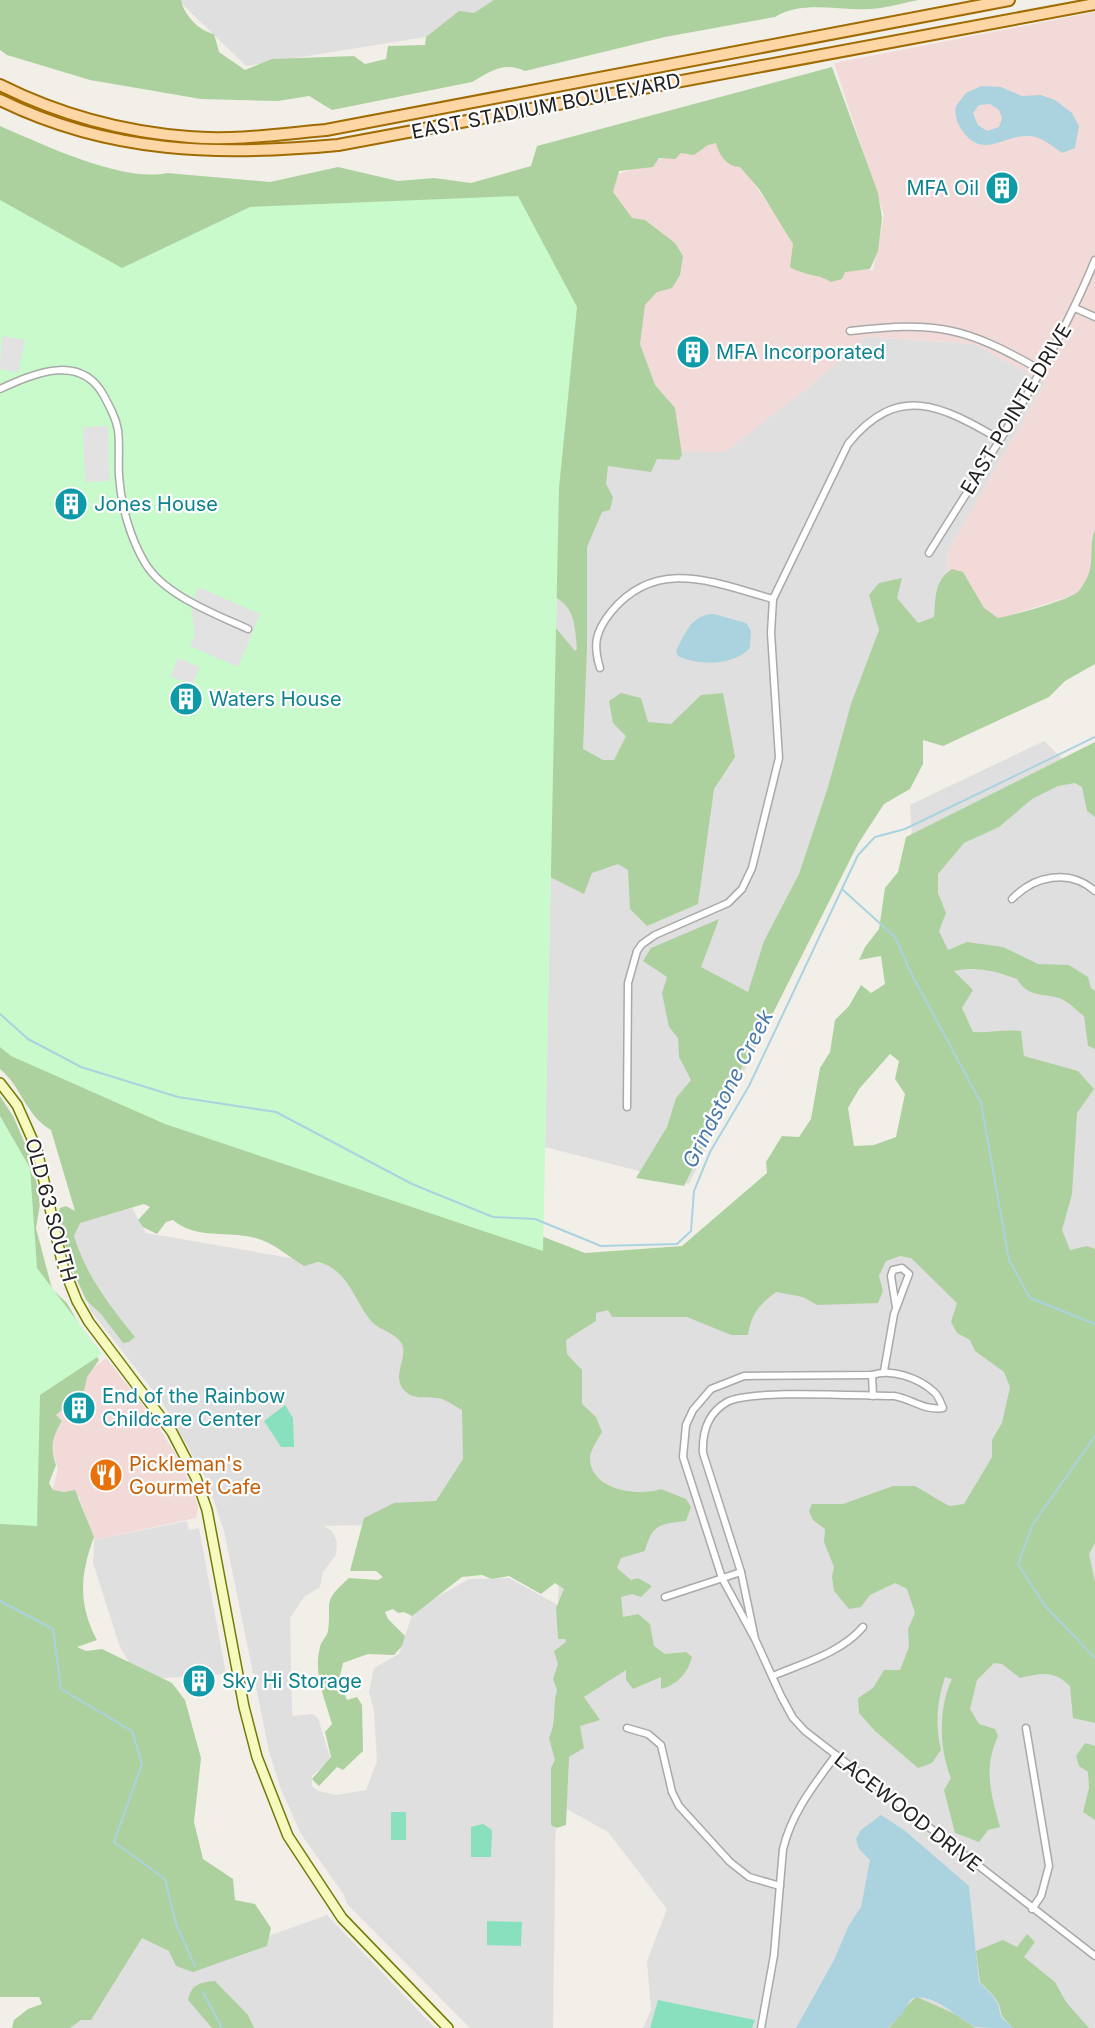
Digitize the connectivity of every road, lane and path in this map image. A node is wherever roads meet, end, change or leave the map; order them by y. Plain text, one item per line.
1 (1009, 0) edge
2 (1095, 4) edge
3 (0, 85) edge
4 (0, 100) edge
5 (1095, 260) edge
6 (1075, 308) junction
7 (1095, 316) edge
8 (850, 331) dead end
9 (1042, 371) junction
10 (0, 389) edge
11 (999, 439) junction
12 (929, 553) dead end
13 (773, 599) junction
14 (248, 629) dead end
15 (600, 668) dead end
16 (1095, 891) edge
17 (1012, 899) dead end
18 (0, 1083) edge
19 (627, 1107) dead end
20 (896, 1307) junction
21 (884, 1371) junction
22 (872, 1375) junction
23 (873, 1396) junction
24 (741, 1572) junction
25 (722, 1578) junction
26 (665, 1597) dead end
27 (862, 1627) dead end
28 (755, 1639) junction
29 (773, 1676) junction
30 (627, 1728) dead end
31 (1026, 1728) dead end
32 (836, 1755) junction
33 (780, 1886) junction
34 (1032, 1909) junction
35 (1095, 1956) edge
36 (448, 2028) edge
37 (761, 2028) edge

1 - 3 main road, EAST STADIUM BOULEVARD
2 - 4 main road, EAST STADIUM BOULEVARD
5 - 6 street, EAST POINTE DRIVE
6 - 7 street
6 - 9 street, EAST POINTE DRIVE
8 - 9 street
9 - 11 street, EAST POINTE DRIVE
10 - 14 street
11 - 12 street, EAST POINTE DRIVE
11 - 13 street
13 - 15 street
13 - 19 street
16 - 17 street
18 - 36 main road, OLD 63 SOUTH
20 - 20 street
20 - 21 street
21 - 22 street
21 - 23 street
22 - 23 street
22 - 25 street
23 - 24 street
24 - 25 street
24 - 28 street
25 - 26 street
25 - 28 street
27 - 29 street
28 - 29 street, LACEWOOD DRIVE
29 - 32 street, LACEWOOD DRIVE
30 - 33 street
31 - 34 street
32 - 33 street
32 - 34 street, LACEWOOD DRIVE
33 - 37 street
34 - 35 street, LACEWOOD DRIVE

